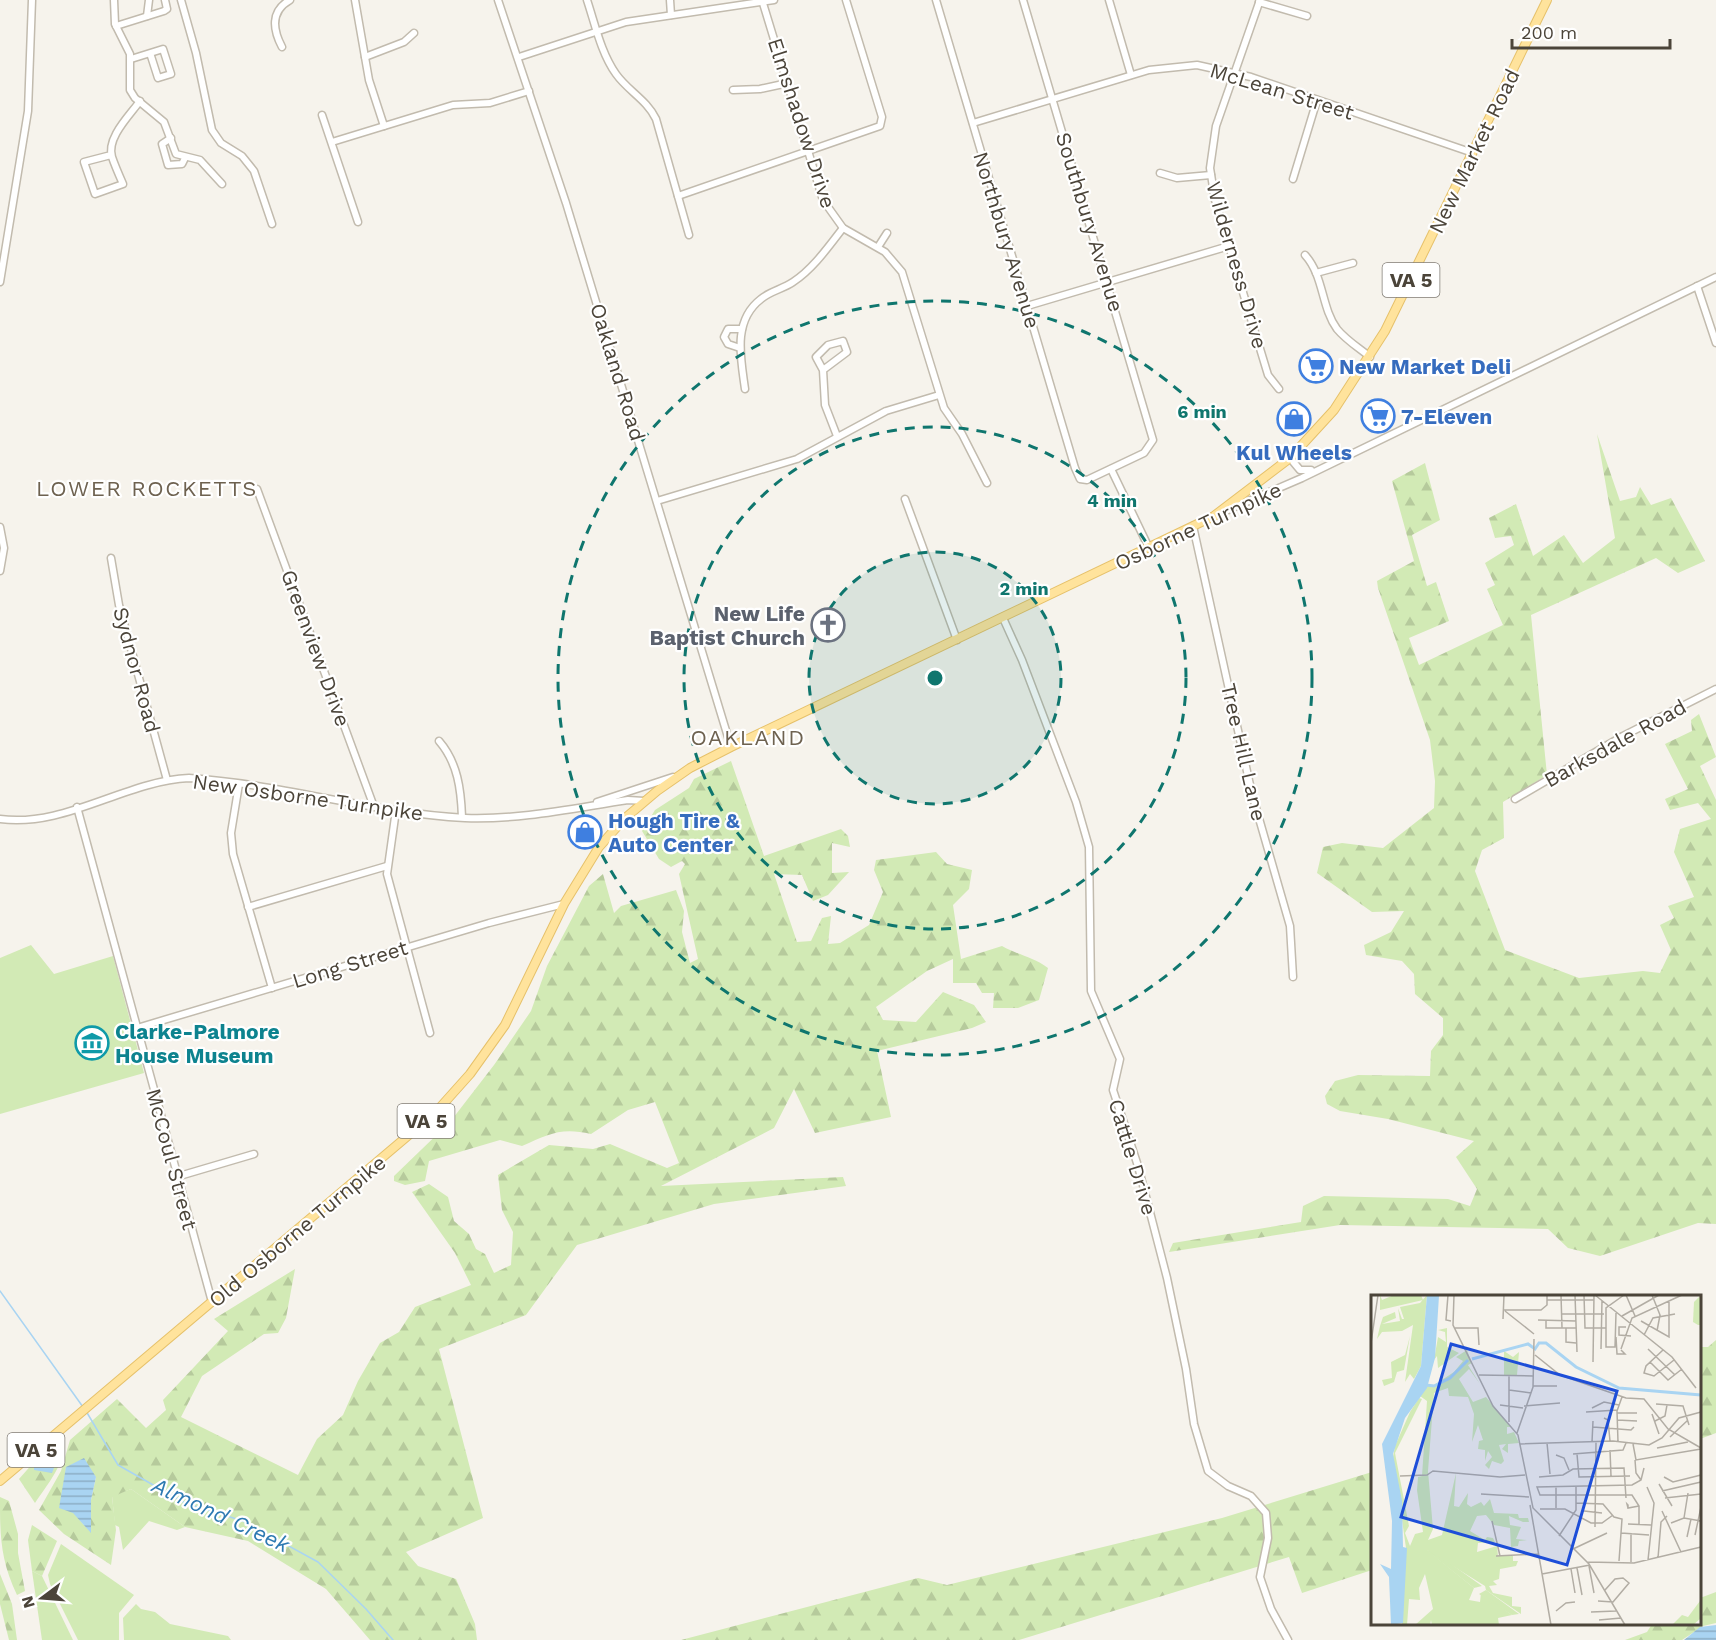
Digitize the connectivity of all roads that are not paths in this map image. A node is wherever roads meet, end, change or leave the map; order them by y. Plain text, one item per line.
1 (32, 0) edge
2 (114, 0) edge
3 (148, 0) edge
4 (165, 0) edge
5 (181, 0) edge
6 (290, 0) edge
7 (355, 0) edge
8 (498, 0) edge
9 (587, 0) edge
10 (670, 0) edge
11 (774, 0) edge
12 (846, 0) edge
13 (936, 0) edge
14 (1023, 0) edge
15 (1109, 0) edge
16 (1547, 0) edge
17 (763, 1) edge
18 (1259, 1) edge
19 (671, 15) junction
20 (147, 16) junction
21 (1307, 16) dead end
22 (116, 26) junction
23 (597, 30) junction
24 (414, 33) dead end
25 (282, 47) dead end
26 (150, 53) junction
27 (365, 57) junction
28 (519, 57) junction
29 (131, 59) junction
30 (1234, 72) junction
31 (1131, 75) junction
32 (788, 83) junction
33 (733, 90) dead end
34 (529, 91) junction
35 (1053, 99) junction
36 (1317, 100) junction
37 (140, 101) junction
38 (322, 115) dead end
39 (973, 123) junction
40 (384, 126) junction
41 (171, 138) junction
42 (332, 142) junction
43 (809, 152) junction
44 (1473, 153) junction
45 (111, 155) junction
46 (185, 158) junction
47 (1160, 173) dead end
48 (1211, 176) junction
49 (1293, 179) dead end
50 (222, 184) dead end
51 (678, 196) junction
52 (358, 222) dead end
53 (272, 224) dead end
54 (843, 228) junction
55 (887, 233) dead end
56 (689, 235) dead end
57 (1229, 246) junction
58 (878, 247) junction
59 (1305, 255) dead end
60 (1353, 262) dead end
61 (1316, 273) junction
62 (1716, 277) edge
63 (0, 282) edge
64 (1108, 282) junction
65 (1697, 286) junction
66 (1028, 306) junction
67 (742, 329) junction
68 (1716, 343) edge
69 (740, 348) junction
70 (1370, 357) junction
71 (824, 370) junction
72 (745, 389) dead end
73 (1279, 389) dead end
74 (939, 394) junction
75 (837, 436) junction
76 (1290, 458) junction
77 (1320, 467) junction
78 (1111, 470) junction
79 (987, 483) dead end
80 (1260, 483) junction
81 (257, 489) dead end
82 (1267, 494) junction
83 (905, 499) dead end
84 (657, 501) junction
85 (1214, 516) junction
86 (1193, 526) junction
87 (0, 527) edge
88 (1149, 548) junction
89 (111, 558) dead end
90 (0, 572) edge
91 (1003, 618) junction
92 (957, 640) junction
93 (1716, 689) edge
94 (439, 741) dead end
95 (731, 747) junction
96 (679, 775) junction
97 (167, 780) junction
98 (239, 784) junction
99 (1515, 799) dead end
100 (644, 801) junction
101 (615, 802) junction
102 (585, 806) junction
103 (77, 807) junction
104 (374, 807) junction
105 (396, 810) junction
106 (629, 813) junction
107 (462, 818) junction
108 (0, 819) edge
109 (387, 866) junction
110 (564, 904) junction
111 (248, 907) junction
112 (408, 947) junction
113 (1293, 977) dead end
114 (272, 987) junction
115 (137, 1028) junction
116 (429, 1033) dead end
117 (254, 1154) dead end
118 (176, 1177) junction
119 (212, 1302) junction
120 (0, 1481) edge
121 (1288, 1640) edge

1 - 63 street
2 - 22 street
3 - 20 street
4 - 20 street
5 - 53 street
6 - 25 street
7 - 27 street
8 - 28 street, Oakland Road
9 - 23 street
10 - 19 street
11 - 17 street
12 - 43 street
13 - 39 street, Northbury Avenue
14 - 35 street, Southbury Avenue
15 - 31 street
16 - 44 main road, New Market Road / VA 5
17 - 19 street
17 - 32 street, Elmshadow Drive
18 - 21 street
18 - 30 street, Wilderness Drive
19 - 23 street
20 - 22 street
22 - 29 street
23 - 28 street
23 - 51 street
24 - 27 street
26 - 26 street
26 - 29 street
27 - 40 street
28 - 34 street, Oakland Road
29 - 37 street
30 - 31 street, McLean Street
30 - 36 street, McLean Street
30 - 48 street, Wilderness Drive
31 - 35 street, McLean Street
32 - 33 street
32 - 43 street, Elmshadow Drive
34 - 40 street
34 - 84 street, Oakland Road
35 - 39 street, McLean Street
35 - 64 street, Southbury Avenue
36 - 44 street, McLean Street
36 - 49 street
37 - 41 street
37 - 45 street
38 - 42 street
39 - 66 street, Northbury Avenue
40 - 42 street
41 - 46 street
41 - 46 street
42 - 52 street
43 - 51 street
43 - 54 street, Elmshadow Drive
44 - 70 main road, New Market Road / VA 5
45 - 45 street
46 - 50 street
47 - 48 street
48 - 57 street, Wilderness Drive
51 - 56 street
54 - 58 street, Elmshadow Drive
54 - 67 street
55 - 58 street
57 - 64 street
57 - 73 street, Wilderness Drive
58 - 74 street, Elmshadow Drive
59 - 61 street
60 - 61 street
61 - 70 street
62 - 65 street, Osborne Turnpike
64 - 66 street
64 - 78 street, Southbury Avenue
65 - 68 street
65 - 77 street, Osborne Turnpike
66 - 78 street, Northbury Avenue
67 - 69 street
67 - 69 street
69 - 72 street
70 - 76 main road, New Market Road / VA 5
71 - 71 street
71 - 75 street
74 - 75 street
74 - 79 street, Elmshadow Drive
75 - 84 street
76 - 77 street
76 - 80 main road, New Market Road / VA 5
77 - 82 street, Osborne Turnpike
78 - 88 street
80 - 82 street
80 - 85 main road, New Market Road / VA 5
81 - 104 street, Greenview Drive
82 - 85 street, Osborne Turnpike
83 - 92 street
84 - 95 street, Oakland Road
85 - 86 main road, Osborne Turnpike / VA 5
86 - 88 main road, Osborne Turnpike / VA 5
86 - 113 street, Tree Hill Lane
87 - 90 street
88 - 91 main road, Osborne Turnpike / VA 5
89 - 97 street, Sydnor Road
91 - 92 main road, Osborne Turnpike / VA 5
91 - 121 street, Cattle Drive
92 - 95 main road, Osborne Turnpike / VA 5
93 - 99 street, Barksdale Road
94 - 107 street
95 - 96 main road, Osborne Turnpike / VA 5
96 - 100 main road, Old Osborne Turnpike / VA 5
96 - 102 street, New Osborne Turnpike
97 - 98 street, New Osborne Turnpike
97 - 103 street, New Osborne Turnpike
98 - 104 street, New Osborne Turnpike
98 - 111 street
100 - 101 street, New Osborne Turnpike
100 - 106 main road, Old Osborne Turnpike / VA 5
101 - 102 street, New Osborne Turnpike
101 - 106 street
102 - 107 street, New Osborne Turnpike
103 - 108 street, New Osborne Turnpike
103 - 115 street, McCoul Street
104 - 105 street, New Osborne Turnpike
105 - 107 street, New Osborne Turnpike
105 - 109 street
106 - 110 main road, Old Osborne Turnpike / VA 5
109 - 111 street
109 - 112 street
110 - 112 street, Long Street
110 - 119 main road, Old Osborne Turnpike / VA 5
111 - 114 street
112 - 114 street, Long Street
112 - 116 street
114 - 115 street, Long Street
115 - 118 street, McCoul Street
117 - 118 street
118 - 119 street, McCoul Street
119 - 120 main road, Old Osborne Turnpike / VA 5

